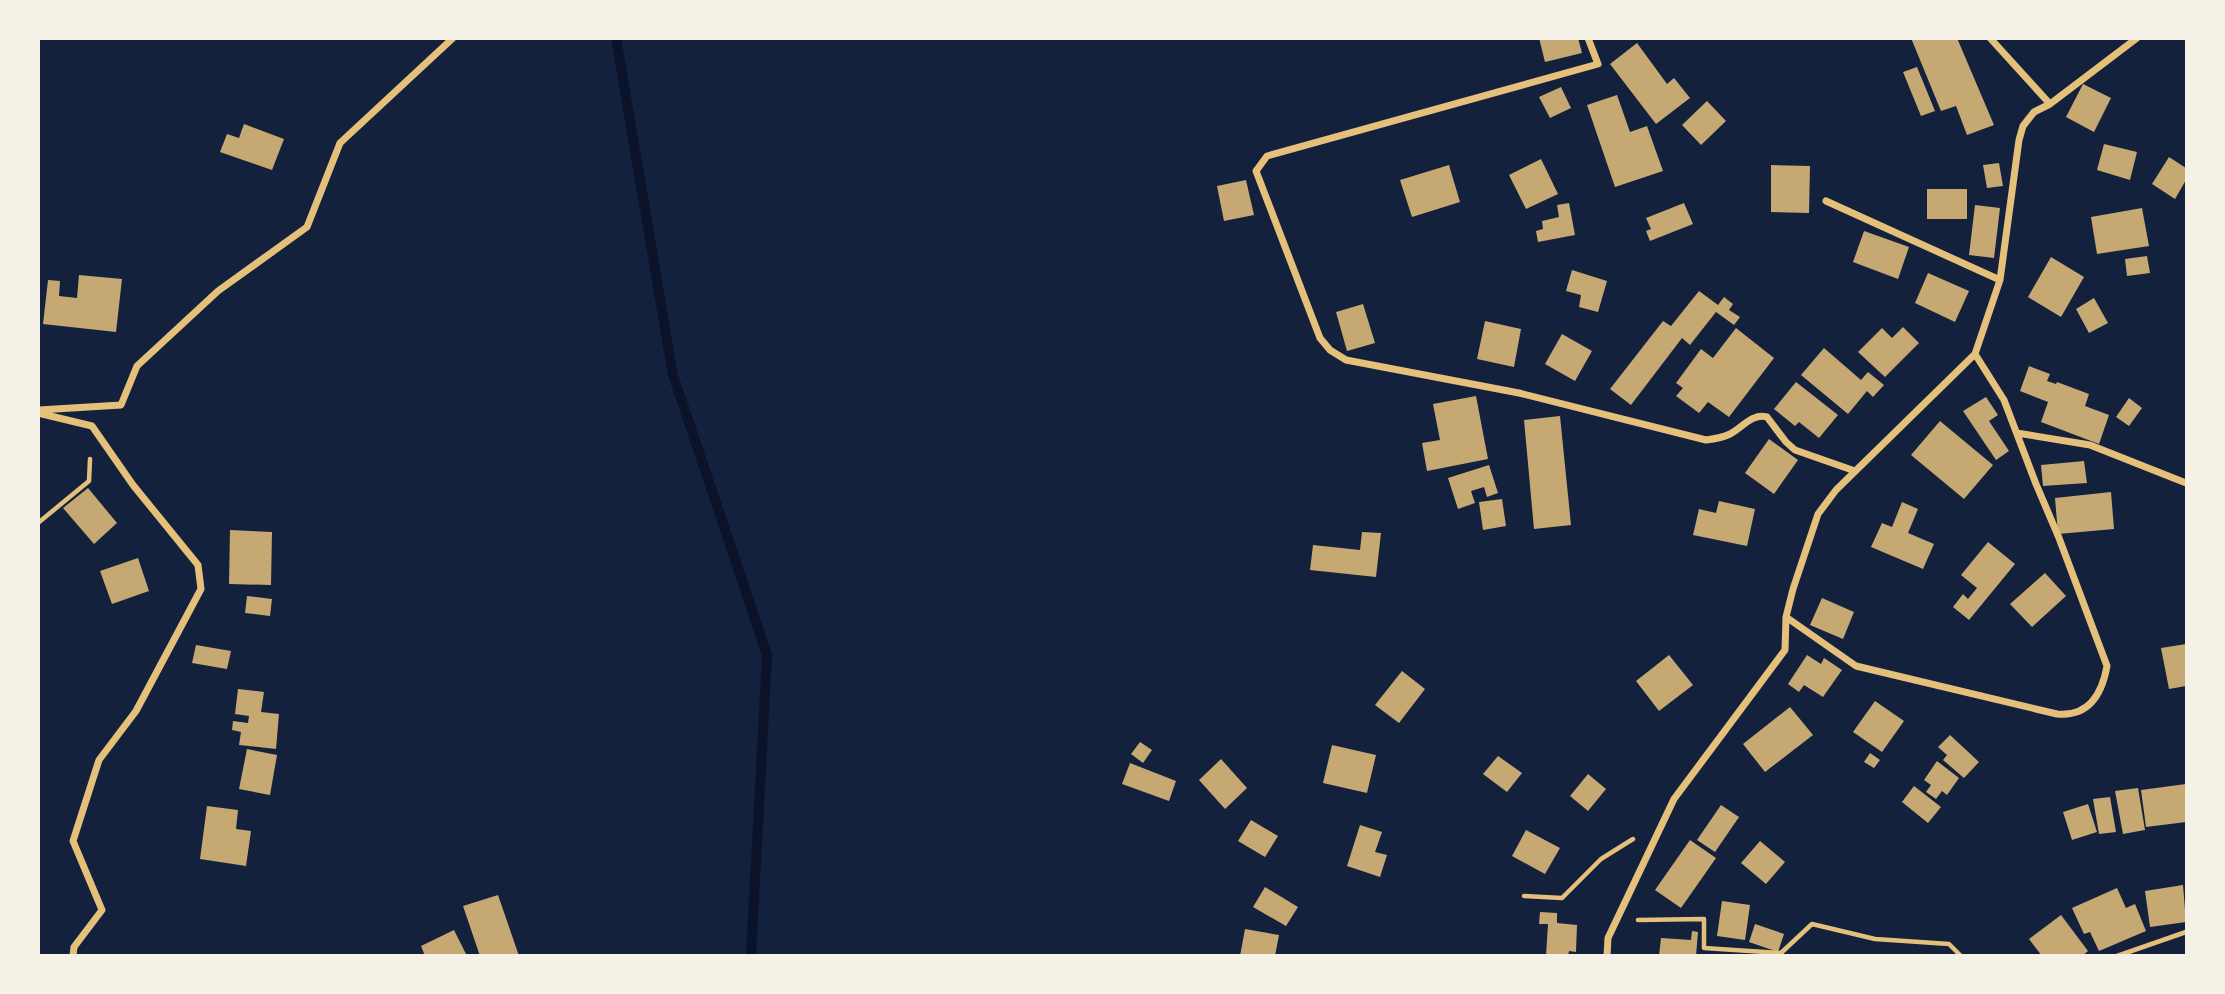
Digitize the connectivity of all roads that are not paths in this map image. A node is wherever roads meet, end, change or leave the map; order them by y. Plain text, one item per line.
1 (453, 38) edge
2 (1588, 38) edge
3 (1990, 38) edge
4 (2137, 38) edge
5 (2050, 104) junction
6 (1826, 201) dead end
7 (2000, 280) junction
8 (1975, 354) junction
9 (38, 412) edge
10 (2017, 433) junction
11 (1855, 471) junction
12 (2186, 483) edge
13 (1786, 617) junction
14 (73, 956) edge
15 (1608, 956) edge

1 - 9 street
2 - 11 street
3 - 5 street
4 - 5 street
5 - 7 street
6 - 7 street
7 - 8 street
8 - 10 street
8 - 11 street
9 - 14 street
10 - 12 street
10 - 13 street
11 - 13 street
13 - 15 street

